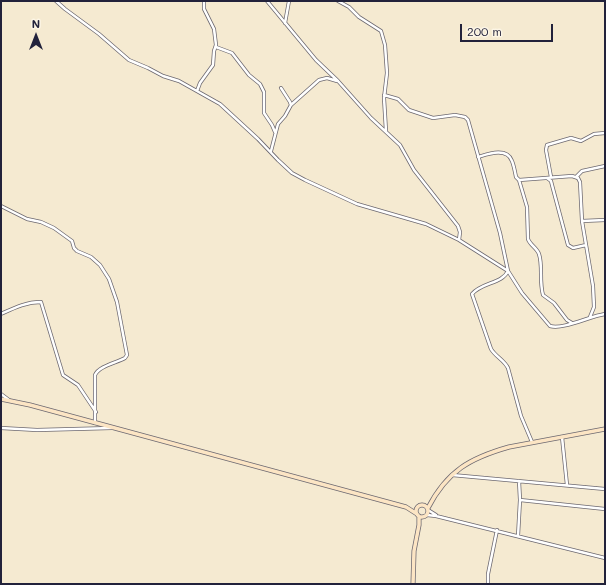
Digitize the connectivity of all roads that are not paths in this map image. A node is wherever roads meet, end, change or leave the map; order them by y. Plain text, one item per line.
1 (56, 1) edge
2 (204, 1) edge
3 (266, 1) edge
4 (289, 1) edge
5 (338, 1) edge
6 (285, 23) junction
7 (216, 47) junction
8 (338, 82) junction
9 (282, 88) dead end
10 (197, 91) junction
11 (384, 95) junction
12 (291, 105) junction
13 (275, 132) junction
14 (386, 132) junction
15 (605, 133) edge
16 (271, 151) junction
17 (478, 157) junction
18 (605, 166) edge
19 (546, 177) junction
20 (551, 177) junction
21 (576, 177) junction
22 (519, 180) junction
23 (1, 206) edge
24 (605, 220) edge
25 (582, 221) junction
26 (459, 240) junction
27 (586, 245) junction
28 (508, 271) junction
29 (1, 314) edge
30 (605, 314) edge
31 (590, 317) junction
32 (572, 323) junction
33 (1, 394) edge
34 (1, 399) edge
35 (11, 401) junction
36 (96, 412) junction
37 (95, 423) junction
38 (1, 428) edge
39 (115, 428) junction
40 (605, 429) edge
41 (562, 437) junction
42 (532, 442) junction
43 (452, 475) junction
44 (520, 481) junction
45 (568, 485) junction
46 (605, 489) edge
47 (433, 498) junction
48 (520, 500) junction
49 (423, 505) junction
50 (406, 507) junction
51 (418, 507) junction
52 (605, 509) edge
53 (427, 512) junction
54 (418, 515) junction
55 (419, 525) junction
56 (497, 530) junction
57 (518, 536) junction
58 (605, 558) edge
59 (413, 584) edge
60 (488, 584) edge

1 - 10 street
2 - 7 street
3 - 6 street
4 - 6 street
5 - 11 street
6 - 8 street
7 - 10 street
7 - 13 street
8 - 12 street
8 - 14 street
9 - 12 street
10 - 16 street
11 - 14 street
11 - 17 street
12 - 13 street
13 - 16 street
14 - 26 street
15 - 20 street
16 - 26 street
17 - 22 street
17 - 28 street
18 - 21 street
19 - 20 street
19 - 22 street
19 - 27 street
20 - 21 street
21 - 25 street
22 - 32 street
23 - 36 street
24 - 25 street
25 - 27 street
26 - 28 street
27 - 31 street
28 - 32 street
28 - 42 street
29 - 36 street
30 - 31 street
31 - 32 street
33 - 35 street
34 - 35 main road
35 - 37 main road
36 - 37 street
37 - 39 main road
38 - 39 street
39 - 50 main road
40 - 41 main road
41 - 42 main road
41 - 45 street
42 - 43 main road
43 - 44 street
43 - 47 main road
44 - 45 street
44 - 48 street
45 - 46 street
47 - 49 main road
47 - 53 main road
48 - 52 street
48 - 57 street
49 - 51 main road
49 - 53 main road
50 - 51 main road
50 - 54 main road
51 - 54 main road
53 - 54 main road
53 - 55 main road
53 - 56 street
54 - 55 main road
55 - 59 main road
56 - 57 street
56 - 60 street
57 - 58 street

